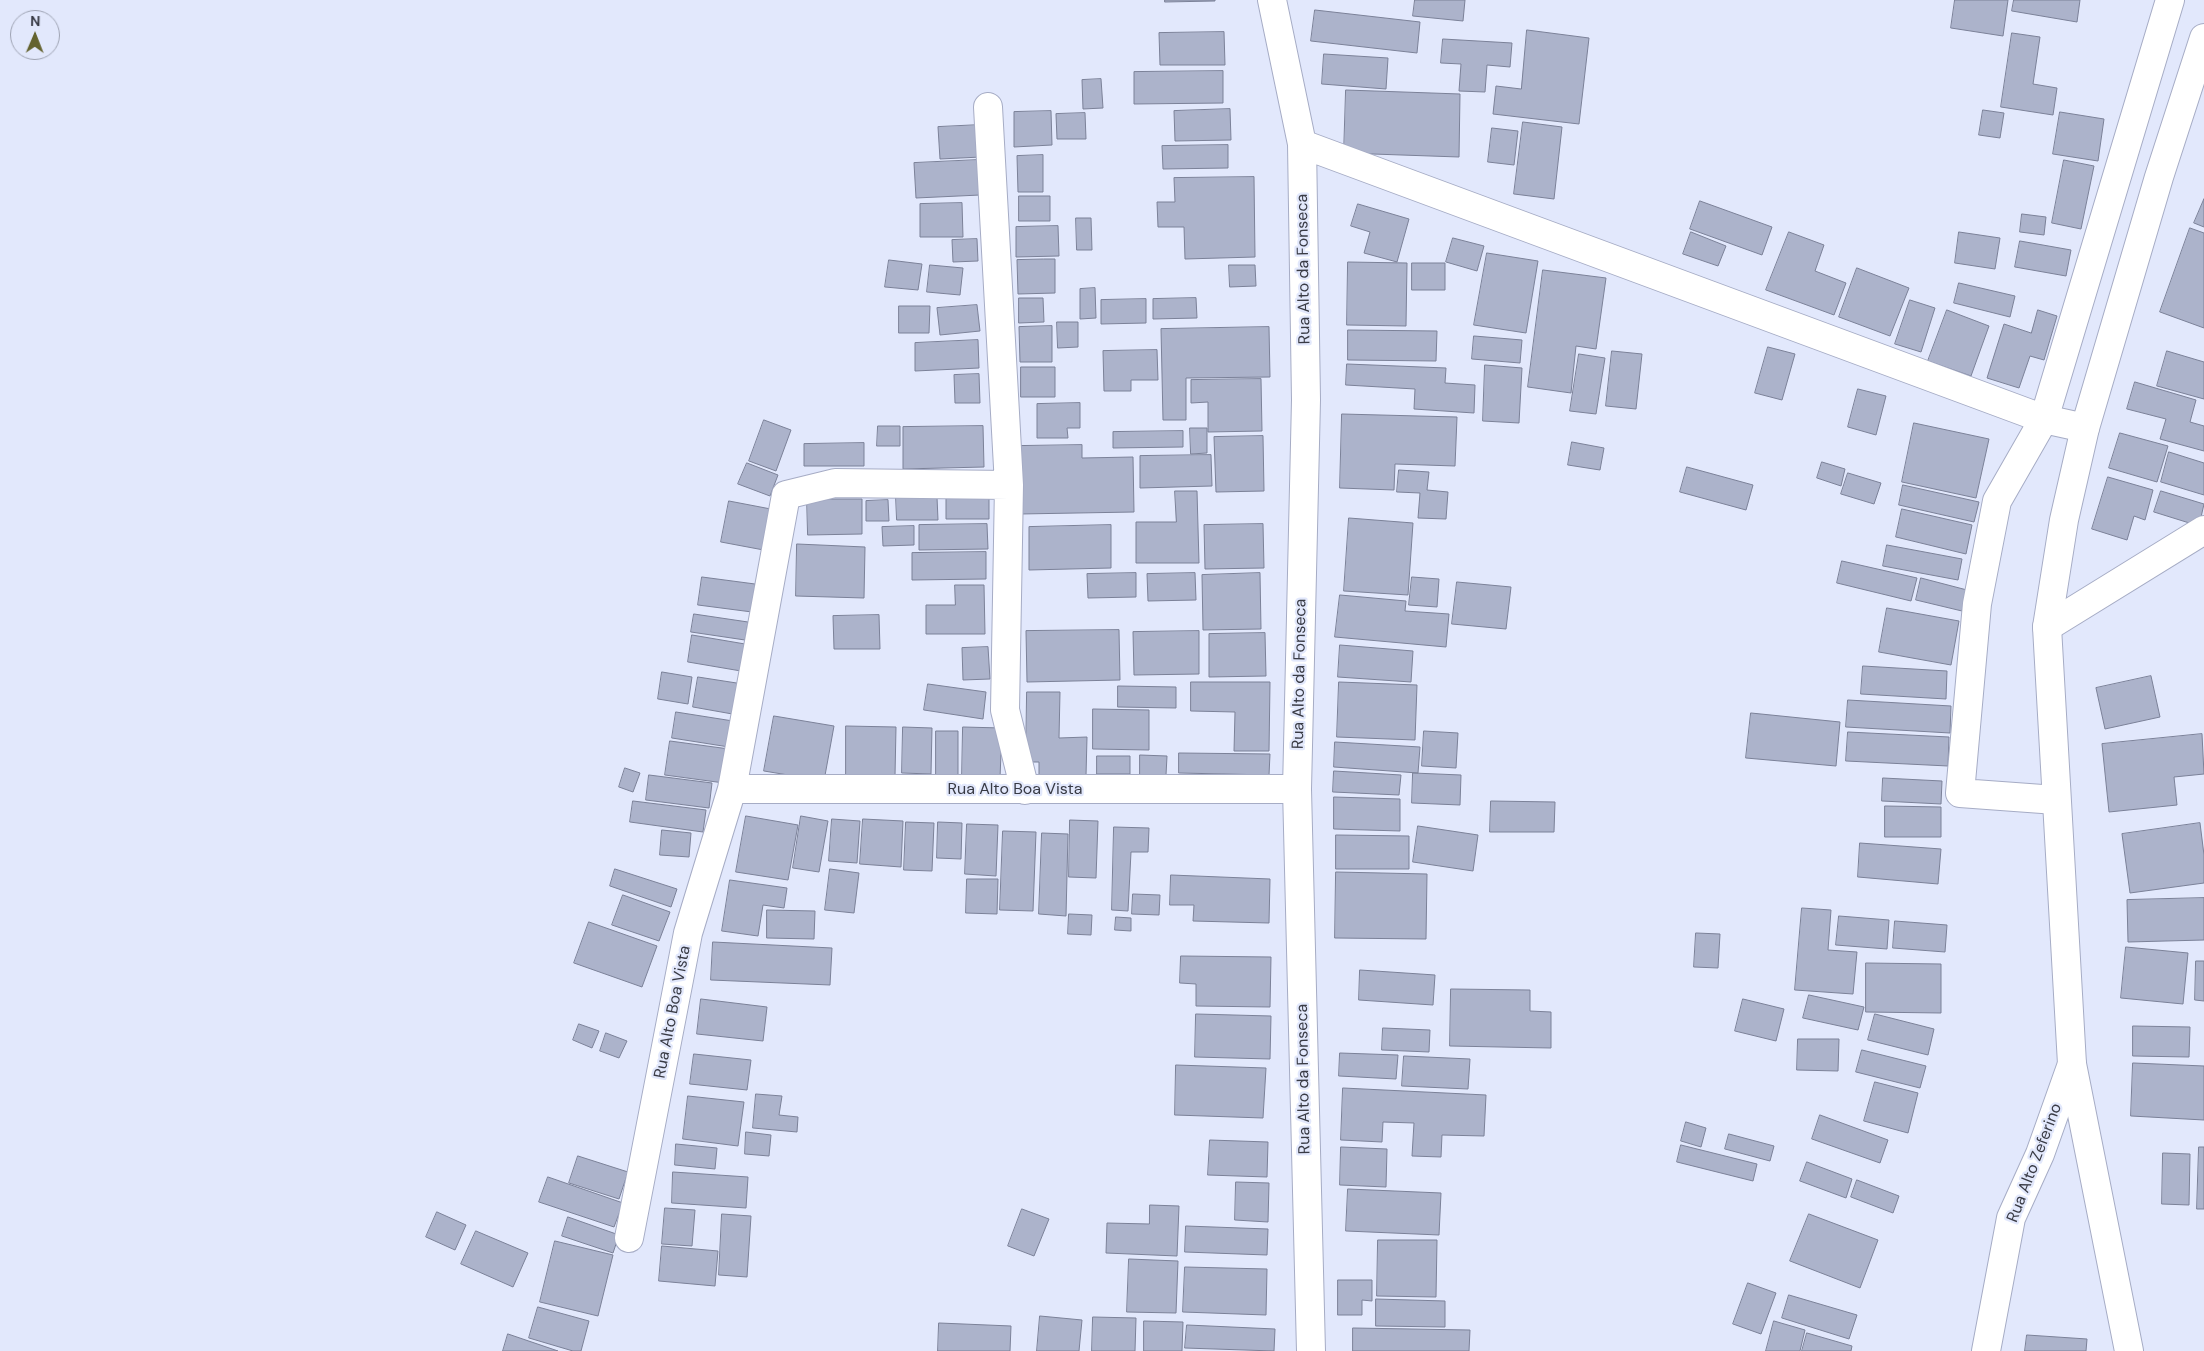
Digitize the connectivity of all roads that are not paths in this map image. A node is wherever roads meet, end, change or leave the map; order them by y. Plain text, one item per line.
1 (1272, 0) edge
2 (2170, 0) edge
3 (2204, 38) edge
4 (988, 107) dead end
5 (1302, 144) junction
6 (2044, 419) junction
7 (2085, 428) junction
8 (1008, 486) junction
9 (2204, 530) edge
10 (2047, 627) junction
11 (1297, 789) junction
12 (732, 790) junction
13 (1025, 790) junction
14 (2056, 800) junction
15 (2072, 1064) junction
16 (629, 1238) dead end
17 (1311, 1351) edge
18 (1986, 1351) edge
19 (2129, 1351) edge

1 - 5 street, Rua Alto da Fonseca
2 - 6 street
3 - 7 street
4 - 8 street
5 - 6 street
5 - 11 street, Rua Alto da Fonseca
6 - 7 street
6 - 14 street
7 - 10 street
8 - 12 street, Rua Alto Boa Vista
8 - 13 street
9 - 10 street
10 - 14 street
11 - 13 street, Rua Alto Boa Vista
11 - 17 street, Rua Alto da Fonseca
12 - 13 street, Rua Alto Boa Vista
12 - 16 street, Rua Alto Boa Vista
14 - 15 street
15 - 18 street, Rua Alto Zeferino
15 - 19 street

